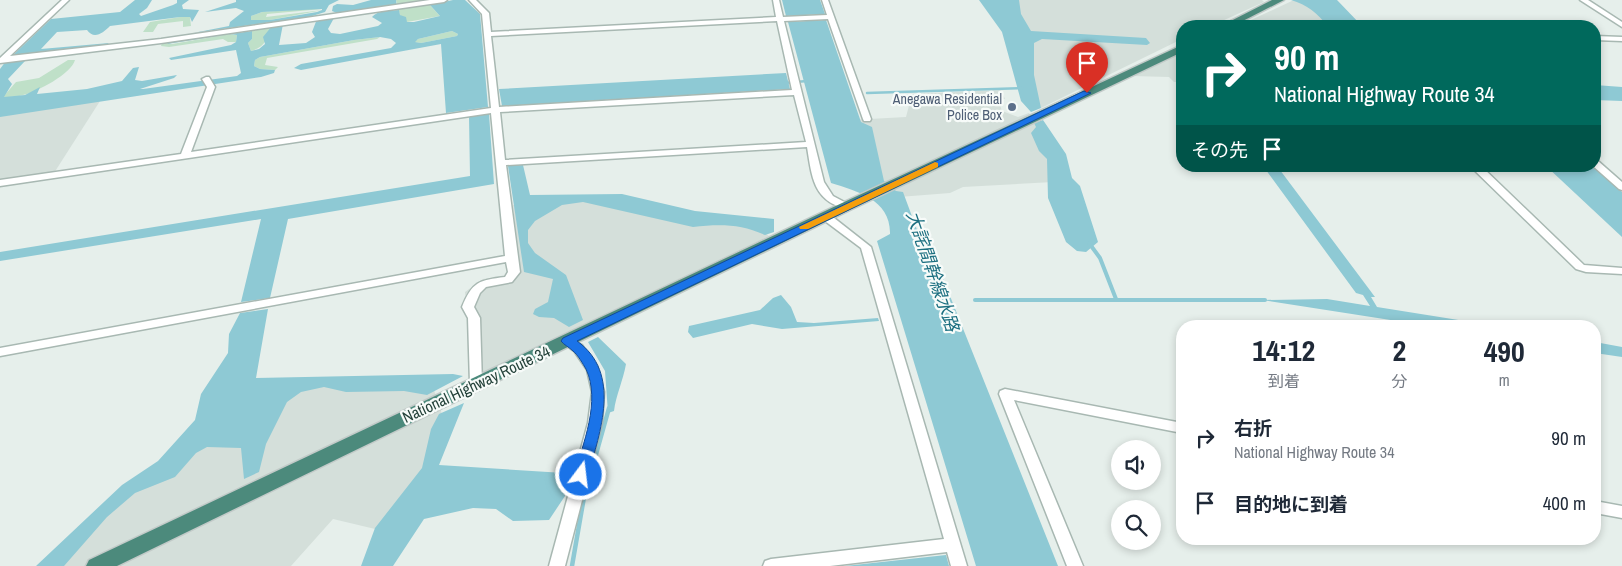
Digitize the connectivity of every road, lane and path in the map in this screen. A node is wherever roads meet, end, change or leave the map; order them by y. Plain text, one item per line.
1 (66, 0) edge
2 (442, 0) edge
3 (472, 0) edge
4 (776, 0) edge
5 (825, 0) edge
6 (1279, 0) edge
7 (1583, 0) edge
8 (831, 17) junction
9 (780, 19) junction
10 (1238, 20) edge
11 (1622, 25) edge
12 (488, 34) junction
13 (1601, 38) edge
14 (1622, 39) edge
15 (1176, 51) edge
16 (1, 61) edge
17 (208, 83) dead end
18 (796, 92) junction
19 (494, 102) junction
20 (868, 119) dead end
21 (810, 144) junction
22 (186, 156) junction
23 (500, 163) junction
24 (1601, 168) edge
25 (1481, 172) edge
26 (0, 183) edge
27 (1622, 187) edge
28 (855, 202) junction
29 (825, 216) junction
30 (510, 258) junction
31 (1622, 271) edge
32 (567, 341) junction
33 (0, 352) edge
34 (476, 384) junction
35 (1176, 427) edge
36 (1601, 508) edge
37 (1622, 512) edge
38 (952, 545) junction
39 (96, 566) edge
40 (557, 566) edge
41 (771, 566) edge
42 (959, 566) edge
43 (1075, 566) edge

1 - 16 street
2 - 16 street
3 - 12 street
4 - 9 street
5 - 8 street
6 - 10 highway
7 - 11 street
8 - 9 street
8 - 20 street
9 - 12 street
9 - 18 street
12 - 19 street
13 - 14 street
15 - 28 highway, National Highway Route 34
17 - 22 street
18 - 19 street
18 - 21 street
19 - 22 street
19 - 23 street
21 - 23 street
21 - 28 street
22 - 26 street
23 - 30 street
24 - 27 street
25 - 31 street
28 - 29 highway, National Highway Route 34
29 - 32 highway, National Highway Route 34
29 - 38 street
30 - 33 street
30 - 34 street
32 - 34 highway, National Highway Route 34
32 - 40 street
34 - 39 highway, National Highway Route 34
35 - 43 street
36 - 37 street
38 - 41 street
38 - 42 street

